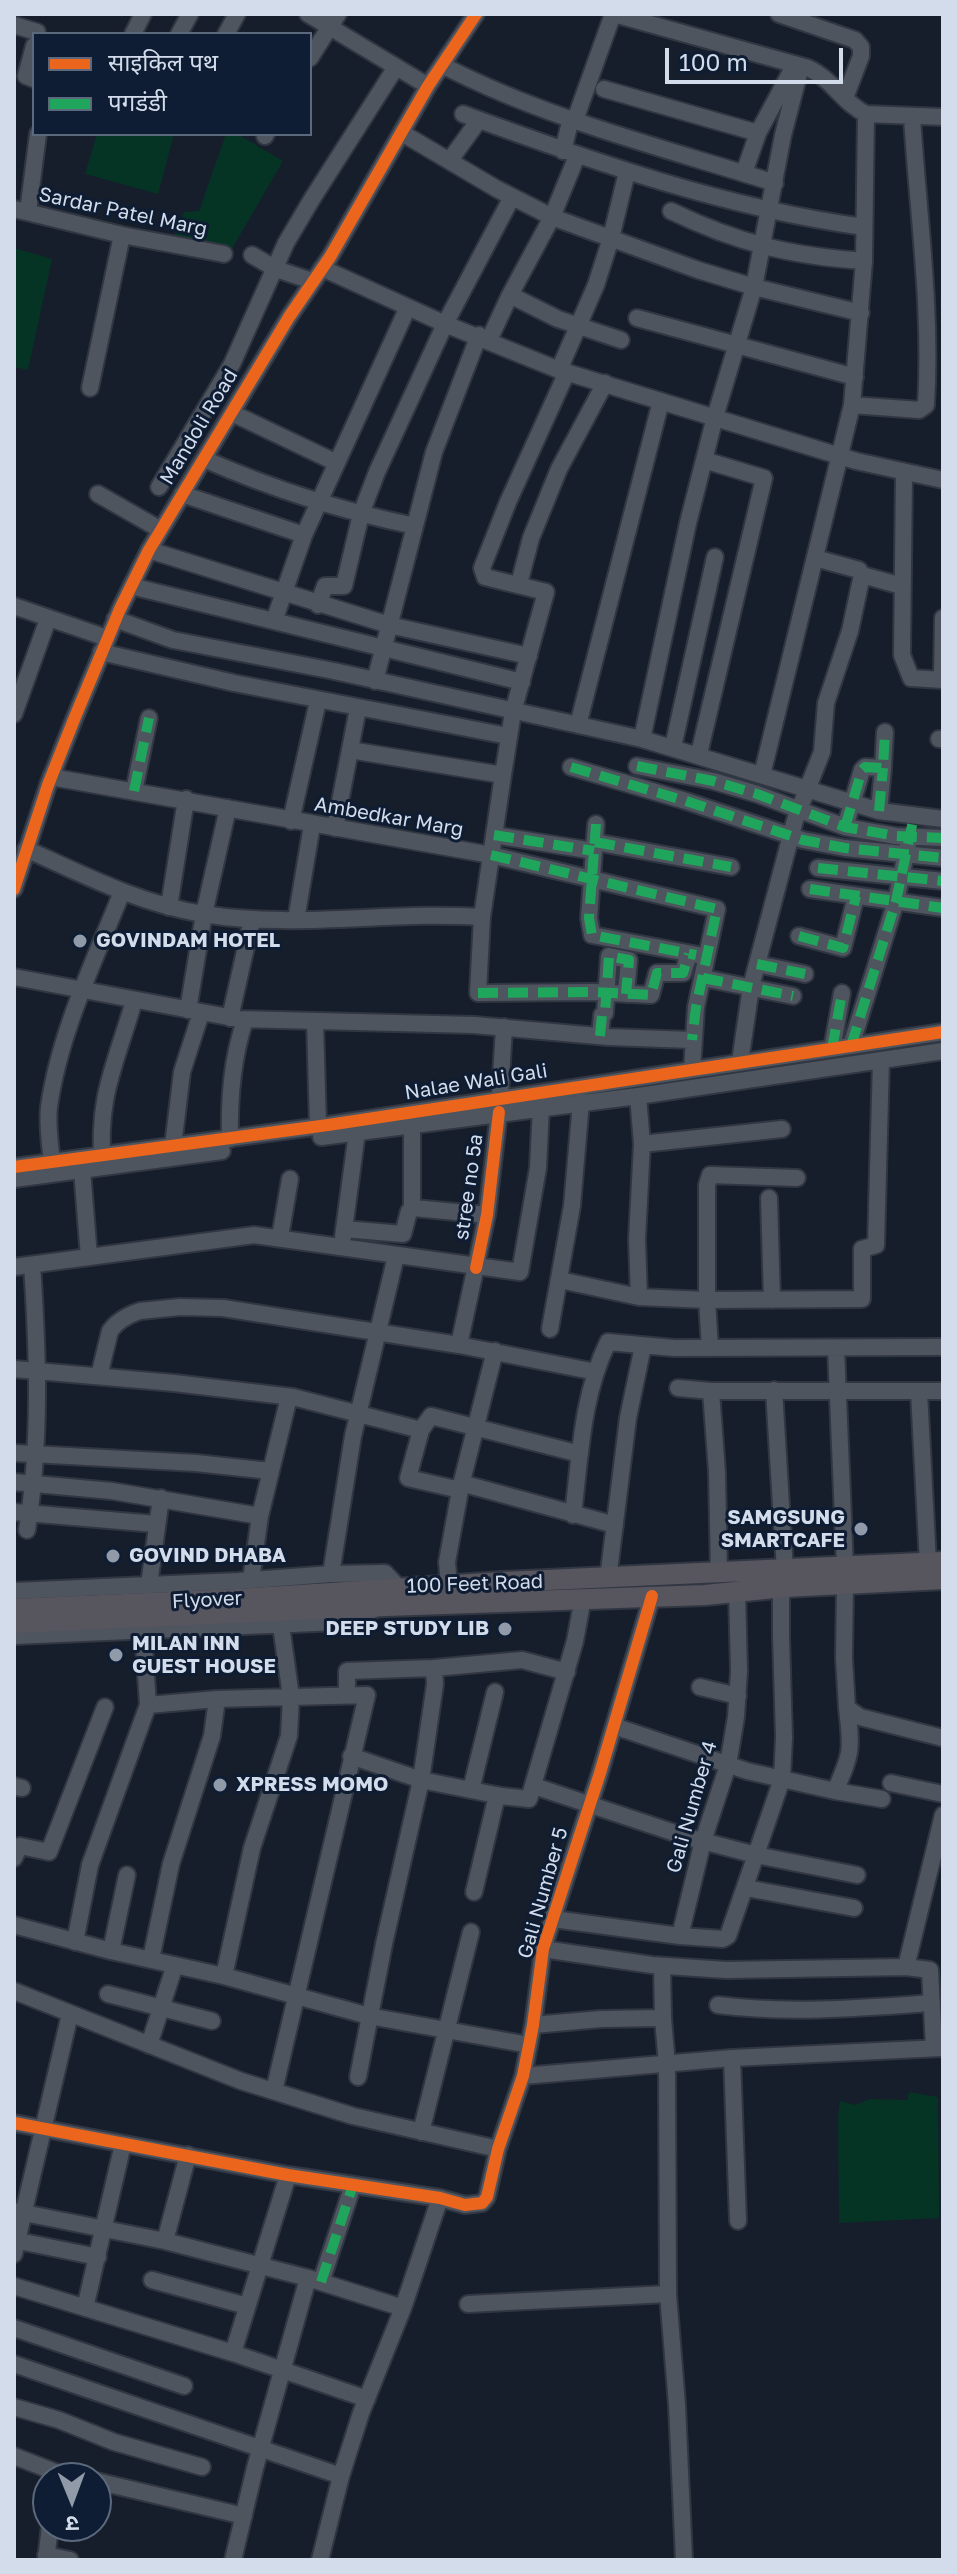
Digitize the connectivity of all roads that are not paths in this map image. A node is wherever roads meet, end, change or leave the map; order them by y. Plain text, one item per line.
1 (143, 14) edge
2 (190, 14) edge
3 (237, 14) edge
4 (308, 14) edge
5 (476, 14) edge
6 (614, 14) edge
7 (779, 14) edge
8 (334, 20) edge
9 (14, 25) edge
10 (37, 32) edge
11 (134, 32) edge
12 (180, 32) edge
13 (227, 32) edge
14 (32, 54) edge
15 (312, 55) edge
16 (442, 65) junction
17 (798, 65) junction
18 (396, 67) junction
19 (32, 78) edge
20 (428, 86) junction
21 (604, 89) dead end
22 (845, 98) junction
23 (463, 114) dead end
24 (866, 114) junction
25 (912, 117) junction
26 (943, 117) edge
27 (573, 119) junction
28 (479, 120) junction
29 (402, 133) junction
30 (758, 133) junction
31 (38, 136) edge
32 (570, 154) junction
33 (450, 160) junction
34 (627, 172) junction
35 (744, 173) junction
36 (775, 183) junction
37 (512, 197) junction
38 (21, 210) edge
39 (671, 211) dead end
40 (769, 211) junction
41 (552, 217) junction
42 (864, 227) junction
43 (122, 235) junction
44 (611, 238) junction
45 (761, 247) junction
46 (224, 254) dead end
47 (252, 255) dead end
48 (864, 261) junction
49 (276, 269) junction
50 (317, 274) junction
51 (754, 287) junction
52 (510, 295) junction
53 (408, 307) junction
54 (861, 313) junction
55 (637, 318) dead end
56 (445, 324) junction
57 (576, 326) junction
58 (484, 338) junction
59 (621, 340) dead end
60 (736, 346) junction
61 (563, 371) junction
62 (855, 377) junction
63 (605, 383) junction
64 (90, 388) dead end
65 (661, 401) junction
66 (852, 405) junction
67 (232, 413) junction
68 (715, 417) junction
69 (840, 456) junction
70 (204, 459) junction
71 (704, 460) junction
72 (337, 463) junction
73 (904, 473) junction
74 (943, 480) edge
75 (159, 487) dead end
76 (98, 494) dead end
77 (182, 494) junction
78 (318, 502) junction
79 (361, 514) junction
80 (415, 526) junction
81 (161, 530) junction
82 (304, 535) junction
83 (149, 550) junction
84 (715, 557) dead end
85 (815, 558) junction
86 (862, 575) junction
87 (519, 584) junction
88 (131, 586) junction
89 (902, 586) junction
90 (283, 593) junction
91 (318, 605) junction
92 (14, 606) edge
93 (943, 618) edge
94 (48, 619) junction
95 (115, 619) junction
96 (274, 621) junction
97 (389, 625) junction
98 (104, 645) junction
99 (383, 648) junction
100 (529, 656) junction
101 (942, 680) edge
102 (375, 681) junction
103 (522, 682) junction
104 (318, 701) junction
105 (358, 708) junction
106 (513, 712) junction
107 (14, 714) edge
108 (149, 718) dead end
109 (578, 725) junction
110 (885, 732) dead end
111 (508, 736) junction
112 (642, 739) junction
113 (673, 747) junction
114 (350, 750) junction
115 (699, 754) junction
116 (637, 766) dead end
117 (571, 767) dead end
118 (883, 768) junction
119 (503, 775) junction
120 (762, 775) junction
121 (51, 777) junction
122 (807, 789) junction
123 (134, 791) junction
124 (186, 799) junction
125 (851, 802) junction
126 (228, 808) junction
127 (799, 810) junction
128 (879, 811) junction
129 (914, 816) junction
130 (943, 819) edge
131 (291, 821) junction
132 (596, 824) dead end
133 (312, 825) junction
134 (845, 827) junction
135 (335, 828) junction
136 (494, 835) junction
137 (793, 836) junction
138 (910, 836) junction
139 (943, 838) edge
140 (594, 846) junction
141 (26, 849) junction
142 (906, 854) junction
143 (491, 855) junction
144 (943, 858) edge
145 (731, 867) dead end
146 (818, 868) dead end
147 (901, 877) junction
148 (592, 878) junction
149 (943, 881) edge
150 (14, 889) edge
151 (810, 889) dead end
152 (122, 892) junction
153 (856, 896) junction
154 (896, 901) junction
155 (169, 907) junction
156 (943, 908) edge
157 (204, 914) junction
158 (482, 917) junction
159 (252, 920) junction
160 (296, 920) junction
161 (799, 936) dead end
162 (689, 954) junction
163 (708, 956) junction
164 (757, 964) junction
165 (805, 974) dead end
166 (14, 977) edge
167 (703, 978) junction
168 (751, 987) junction
169 (83, 989) junction
170 (606, 993) junction
171 (842, 993) dead end
172 (626, 994) junction
173 (793, 996) dead end
174 (134, 1001) junction
175 (194, 1012) junction
176 (238, 1019) junction
177 (315, 1022) junction
178 (504, 1027) junction
179 (943, 1032) edge
180 (600, 1036) junction
181 (692, 1040) junction
182 (851, 1046) junction
183 (832, 1049) junction
184 (943, 1051) edge
185 (881, 1061) junction
186 (740, 1062) junction
187 (692, 1070) junction
188 (638, 1096) junction
189 (581, 1102) junction
190 (499, 1105) junction
191 (541, 1107) junction
192 (412, 1124) junction
193 (318, 1126) junction
194 (782, 1129) dead end
195 (357, 1132) junction
196 (230, 1139) junction
197 (642, 1144) junction
198 (173, 1146) junction
199 (102, 1161) junction
200 (52, 1162) junction
201 (14, 1167) edge
202 (82, 1170) junction
203 (797, 1178) dead end
204 (14, 1179) edge
205 (290, 1179) dead end
206 (769, 1198) dead end
207 (412, 1208) junction
208 (487, 1215) junction
209 (280, 1237) junction
210 (342, 1238) junction
211 (396, 1256) junction
212 (89, 1257) junction
213 (32, 1265) junction
214 (14, 1267) edge
215 (476, 1268) junction
216 (560, 1280) junction
217 (639, 1297) junction
218 (707, 1300) junction
219 (772, 1300) junction
220 (550, 1329) dead end
221 (379, 1331) junction
222 (459, 1345) junction
223 (643, 1346) junction
224 (943, 1347) edge
225 (710, 1348) junction
226 (836, 1348) junction
227 (495, 1351) junction
228 (14, 1369) edge
229 (37, 1371) junction
230 (596, 1372) junction
231 (99, 1376) junction
232 (678, 1388) dead end
233 (774, 1390) junction
234 (711, 1391) junction
235 (839, 1391) junction
236 (943, 1391) edge
237 (919, 1392) junction
238 (289, 1397) junction
239 (358, 1413) junction
240 (477, 1427) junction
241 (421, 1430) junction
242 (14, 1453) edge
243 (580, 1454) junction
244 (35, 1456) junction
245 (270, 1471) junction
246 (14, 1482) edge
247 (33, 1483) junction
248 (461, 1487) junction
249 (161, 1498) junction
250 (22, 1512) edge
251 (573, 1515) junction
252 (260, 1516) junction
253 (156, 1524) junction
254 (615, 1525) junction
255 (27, 1530) dead end
256 (936, 1563) edge
257 (331, 1574) junction
258 (845, 1576) junction
259 (608, 1579) junction
260 (731, 1579) junction
261 (784, 1579) junction
262 (943, 1579) edge
263 (251, 1580) junction
264 (149, 1585) junction
265 (449, 1585) junction
266 (400, 1589) junction
267 (14, 1591) edge
268 (652, 1596) junction
269 (583, 1598) junction
270 (386, 1606) junction
271 (14, 1609) edge
272 (14, 1623) edge
273 (281, 1625) junction
274 (143, 1631) junction
275 (14, 1636) edge
276 (434, 1668) junction
277 (567, 1672) junction
278 (700, 1687) dead end
279 (495, 1692) dead end
280 (347, 1695) junction
281 (738, 1696) junction
282 (291, 1697) junction
283 (217, 1699) junction
284 (148, 1705) junction
285 (105, 1707) dead end
286 (847, 1708) junction
287 (614, 1726) junction
288 (943, 1738) edge
289 (351, 1756) junction
290 (728, 1765) junction
291 (782, 1779) junction
292 (421, 1780) junction
293 (891, 1783) dead end
294 (534, 1786) junction
295 (471, 1790) junction
296 (835, 1791) junction
297 (943, 1794) edge
298 (497, 1795) junction
299 (882, 1799) dead end
300 (589, 1805) junction
301 (943, 1815) edge
302 (703, 1841) junction
303 (756, 1855) junction
304 (14, 1858) edge
305 (127, 1875) dead end
306 (857, 1875) dead end
307 (746, 1888) junction
308 (474, 1892) dead end
309 (854, 1908) dead end
310 (553, 1919) junction
311 (14, 1925) edge
312 (471, 1932) dead end
313 (680, 1936) junction
314 (75, 1942) junction
315 (543, 1949) junction
316 (111, 1951) junction
317 (151, 1959) junction
318 (175, 1965) junction
319 (662, 1966) junction
320 (906, 1967) junction
321 (936, 1971) edge
322 (224, 1976) junction
323 (14, 1991) edge
324 (108, 1994) dead end
325 (295, 1996) junction
326 (932, 2003) junction
327 (718, 2005) dead end
328 (162, 2007) junction
329 (70, 2014) junction
330 (369, 2016) junction
331 (663, 2018) junction
332 (212, 2021) dead end
333 (533, 2025) junction
334 (445, 2030) junction
335 (149, 2045) junction
336 (529, 2045) junction
337 (938, 2048) edge
338 (732, 2058) junction
339 (667, 2065) junction
340 (523, 2076) junction
341 (358, 2077) dead end
342 (274, 2091) junction
343 (14, 2123) edge
344 (44, 2130) junction
345 (421, 2132) junction
346 (123, 2144) junction
347 (498, 2149) junction
348 (188, 2155) junction
349 (288, 2175) junction
350 (353, 2185) junction
351 (440, 2198) junction
352 (18, 2212) edge
353 (738, 2221) dead end
354 (103, 2229) junction
355 (165, 2241) junction
356 (15, 2245) edge
357 (98, 2257) junction
358 (258, 2265) junction
359 (152, 2280) dead end
360 (314, 2280) junction
361 (14, 2286) edge
362 (668, 2294) junction
363 (468, 2304) dead end
364 (247, 2306) junction
365 (85, 2308) junction
366 (403, 2308) junction
367 (14, 2328) edge
368 (233, 2353) junction
369 (14, 2364) edge
370 (283, 2371) junction
371 (184, 2386) dead end
372 (367, 2399) junction
373 (14, 2407) edge
374 (261, 2448) junction
375 (202, 2467) dead end
376 (341, 2476) junction
377 (112, 2485) edge
378 (244, 2516) junction
379 (46, 2558) edge
380 (70, 2560) edge
381 (233, 2560) edge
382 (320, 2560) edge
383 (684, 2560) edge

1 - 11 street
2 - 12 street
3 - 13 street
4 - 8 street
5 - 16 street, Mandoli Road
6 - 17 street
6 - 27 street
7 - 22 street
8 - 15 street
8 - 18 street
9 - 10 street
14 - 19 street
16 - 20 street, Mandoli Road
16 - 27 street
17 - 22 street
17 - 30 street
17 - 36 street
18 - 20 street
18 - 49 street
20 - 29 street, Mandoli Road
21 - 30 street
22 - 24 street
23 - 28 street
24 - 25 street
24 - 42 street
25 - 26 street
25 - 66 street
27 - 32 street
27 - 35 street
28 - 32 street
28 - 33 street
29 - 33 street
29 - 50 street, Mandoli Road
30 - 35 street
31 - 38 street
32 - 34 street
32 - 41 street
33 - 37 street
34 - 40 street
34 - 44 street
35 - 36 street
36 - 40 street
37 - 41 street
37 - 56 street
38 - 43 street, Sardar Patel Marg
39 - 45 street
40 - 42 street
40 - 45 street
41 - 44 street
41 - 52 street
42 - 48 street
43 - 46 street, Sardar Patel Marg
43 - 64 street
44 - 51 street
44 - 57 street
45 - 48 street
45 - 51 street
47 - 49 street
48 - 54 street
49 - 50 street
49 - 75 street
50 - 53 street
50 - 67 street, Mandoli Road
51 - 54 street
51 - 60 street
52 - 57 street
52 - 58 street
53 - 56 street
53 - 72 street
54 - 62 street
55 - 60 street
56 - 58 street
56 - 79 street
57 - 59 street
57 - 61 street
58 - 61 street
58 - 80 street
60 - 62 street
60 - 68 street
61 - 63 street
61 - 87 street
62 - 66 street
63 - 65 street
63 - 87 street
65 - 68 street
65 - 109 street
66 - 69 street
67 - 70 street, Mandoli Road
67 - 72 street
68 - 69 street
68 - 71 street
69 - 73 street
69 - 85 street
70 - 77 street, Mandoli Road
70 - 78 street
71 - 112 street
71 - 115 street
72 - 78 street
73 - 74 street
73 - 89 street
76 - 81 street
77 - 81 street, Mandoli Road
77 - 82 street
78 - 79 street
78 - 82 street
79 - 80 street
79 - 91 street
80 - 97 street
81 - 83 street, Mandoli Road
82 - 90 street
83 - 88 street, Mandoli Road
83 - 90 street
84 - 113 street
85 - 86 street
85 - 120 street
86 - 89 street
86 - 122 street
87 - 100 street
88 - 95 street, Mandoli Road
88 - 96 street
89 - 101 street
90 - 91 street
90 - 96 street
91 - 97 street
92 - 94 street
93 - 101 street
94 - 98 street
94 - 107 street
95 - 98 street, Mandoli Road
95 - 102 street
96 - 99 street
97 - 99 street
97 - 100 street
98 - 104 street
98 - 121 street, Mandoli Road
99 - 102 street
99 - 103 street
100 - 103 street
102 - 106 street
103 - 106 street
104 - 105 street
104 - 131 street
105 - 111 street
105 - 114 street
106 - 109 street
106 - 111 street
108 - 123 street
109 - 112 street
110 - 118 street
111 - 119 street
112 - 113 street
113 - 115 street
114 - 119 street
114 - 135 street
115 - 120 street
116 - 127 street
117 - 137 street
118 - 125 street
118 - 128 street
119 - 136 street
120 - 122 street
121 - 123 street, Ambedkar Marg
121 - 141 street, Mandoli Road
122 - 125 street
122 - 127 street
123 - 124 street, Ambedkar Marg
124 - 126 street, Ambedkar Marg
124 - 155 street
125 - 128 street
125 - 134 street
126 - 131 street, Ambedkar Marg
126 - 157 street
127 - 134 street
127 - 137 street
128 - 129 street
129 - 130 street
129 - 138 street
131 - 133 street, Ambedkar Marg
132 - 140 street
133 - 135 street, Ambedkar Marg
133 - 160 street
134 - 138 street
135 - 143 street, Ambedkar Marg
136 - 140 street
136 - 143 street
137 - 142 street
137 - 164 street
138 - 139 street
138 - 142 street
140 - 145 street
140 - 148 street
141 - 150 street, Mandoli Road
141 - 152 street
142 - 144 street
142 - 147 street
143 - 148 street, Ambedkar Marg
143 - 158 street
146 - 147 street
147 - 149 street
147 - 154 street
148 - 162 street
148 - 163 street, Ambedkar Marg
151 - 153 street
152 - 155 street
152 - 169 street
153 - 154 street
153 - 161 street
154 - 156 street
154 - 182 street
155 - 157 street
157 - 159 street
157 - 175 street
158 - 160 street
158 - 170 street
159 - 160 street
159 - 176 street
162 - 163 street
162 - 172 street
163 - 167 street
164 - 165 street
164 - 168 street
166 - 169 street
167 - 168 street
167 - 181 street
168 - 173 street
168 - 186 street
169 - 174 street
169 - 200 street
170 - 172 street
170 - 172 street
170 - 180 street
171 - 183 street
174 - 175 street
174 - 199 street
175 - 176 street
175 - 198 street
176 - 177 street
176 - 196 street
177 - 178 street
177 - 193 street
178 - 180 street
178 - 190 street, stree no 5a
179 - 182 street, Nalae Wali Gali
180 - 181 street
181 - 187 street
182 - 183 street, Nalae Wali Gali
183 - 186 street, Nalae Wali Gali
184 - 185 street
185 - 188 street
185 - 219 street
186 - 187 street, Nalae Wali Gali
187 - 190 street, Nalae Wali Gali
188 - 189 street
188 - 197 street
189 - 191 street
189 - 216 street
190 - 191 street
190 - 192 street
190 - 193 street, Nalae Wali Gali
190 - 208 street, stree no 5a
191 - 215 street
192 - 195 street
192 - 207 street
193 - 196 street, Nalae Wali Gali
194 - 197 street
195 - 199 street
195 - 210 street
196 - 198 street, Nalae Wali Gali
197 - 217 street
198 - 199 street, Nalae Wali Gali
199 - 200 street, Nalae Wali Gali
199 - 202 street
200 - 201 street, Nalae Wali Gali
202 - 204 street
202 - 212 street
203 - 218 street
205 - 209 street
206 - 219 street
207 - 208 street
207 - 210 street
208 - 215 street, stree no 5a
209 - 210 street
209 - 212 street
210 - 211 street
211 - 215 street
211 - 221 street
212 - 213 street
213 - 214 street
213 - 229 street
215 - 222 street, stree no 5a
216 - 217 street
216 - 220 street
217 - 218 street
218 - 219 street
218 - 225 street
221 - 222 street
221 - 231 street
221 - 239 street
222 - 227 street
223 - 225 street
223 - 230 street
223 - 254 street
224 - 226 street
225 - 226 street
226 - 235 street
227 - 230 street
227 - 240 street
228 - 229 street
229 - 231 street
229 - 244 street
230 - 243 street
231 - 238 street
232 - 234 street
233 - 234 street
233 - 235 street
233 - 261 street
234 - 260 street, Gali Number 4
235 - 237 street
235 - 258 street
236 - 237 street
237 - 256 street
238 - 239 street
238 - 245 street
239 - 241 street
239 - 257 street
240 - 241 street
240 - 243 street
240 - 248 street
241 - 248 street
242 - 244 street
243 - 251 street
244 - 245 street
244 - 247 street
245 - 252 street
246 - 247 street
247 - 249 street
247 - 250 street
248 - 251 street
248 - 265 street
249 - 252 street
249 - 253 street
250 - 253 street
250 - 255 street
251 - 254 street
252 - 263 street
253 - 264 street
254 - 259 street
256 - 258 main road, 100 Feet Road
257 - 263 street, 100 Feet Road
257 - 266 street, 100 Feet Road
258 - 261 main road, 100 Feet Road
258 - 262 main road, 100 Feet Road
258 - 286 street
259 - 260 main road, 100 Feet Road
259 - 265 main road, 100 Feet Road
260 - 261 main road, 100 Feet Road
260 - 268 main road, 100 Feet Road
260 - 281 street, Gali Number 4
261 - 291 street
263 - 264 street, 100 Feet Road
264 - 267 street, 100 Feet Road
265 - 266 main road, 100 Feet Road
266 - 271 main road, Flyover
268 - 269 main road, 100 Feet Road
268 - 287 street, Gali Number 5
269 - 270 main road, 100 Feet Road
269 - 277 street
270 - 272 main road, Flyover
270 - 273 street, 100 Feet Road
273 - 274 street, 100 Feet Road
273 - 282 street
274 - 275 street, 100 Feet Road
274 - 284 street
276 - 277 street
276 - 280 street
276 - 292 street
277 - 294 street
278 - 281 street
279 - 295 street
280 - 282 street
280 - 289 street
281 - 290 street, Gali Number 4
282 - 283 street
282 - 322 street
283 - 284 street
283 - 317 street
284 - 314 street
285 - 304 street
286 - 288 street
286 - 296 street
287 - 290 street
287 - 300 street, Gali Number 5
289 - 292 street
289 - 325 street
290 - 291 street
290 - 302 street, Gali Number 4
291 - 296 street
291 - 303 street
292 - 295 street
292 - 330 street
293 - 297 street
294 - 298 street
294 - 300 street
295 - 298 street
296 - 299 street
298 - 308 street
300 - 302 street
300 - 310 street, Gali Number 5
301 - 320 street
302 - 303 street
302 - 313 street, Gali Number 4
303 - 306 street
303 - 307 street
305 - 316 street
307 - 309 street
307 - 313 street
310 - 313 street
310 - 315 street, Gali Number 5
311 - 314 street
312 - 334 street
314 - 316 street
315 - 319 street
315 - 333 street, Gali Number 5
316 - 317 street
317 - 318 street
318 - 322 street
318 - 328 street
319 - 320 street
319 - 331 street
320 - 321 street
321 - 326 street
322 - 325 street
323 - 329 street
324 - 328 street
325 - 330 street
325 - 342 street
326 - 327 street
326 - 337 street
328 - 332 street
328 - 335 street
329 - 335 street
329 - 344 street
330 - 334 street
330 - 341 street
331 - 333 street
331 - 339 street
333 - 336 street, Gali Number 5
334 - 336 street
334 - 345 street
335 - 342 street
336 - 340 street, Gali Number 5
337 - 338 street
338 - 339 street
338 - 353 street
339 - 340 street
339 - 362 street
340 - 347 street, Gali Number 5
342 - 345 street
343 - 344 street
344 - 346 street
344 - 352 street
345 - 347 street
346 - 348 street
346 - 354 street
347 - 351 street, Gali Number 5
348 - 349 street
348 - 355 street
349 - 350 street
349 - 358 street
350 - 351 street
350 - 360 street
351 - 366 street
352 - 354 street
352 - 356 street
354 - 355 street
354 - 357 street
355 - 358 street
356 - 357 street
357 - 365 street
358 - 360 street
358 - 364 street
359 - 364 street
360 - 366 street
360 - 370 street
361 - 365 street
362 - 363 street
362 - 383 street
364 - 368 street
365 - 368 street
366 - 372 street
367 - 371 street
368 - 370 street
369 - 374 street
370 - 372 street
370 - 374 street
372 - 376 street
373 - 375 street
374 - 376 street
374 - 378 street
376 - 382 street
377 - 378 street
378 - 381 street
379 - 380 street

